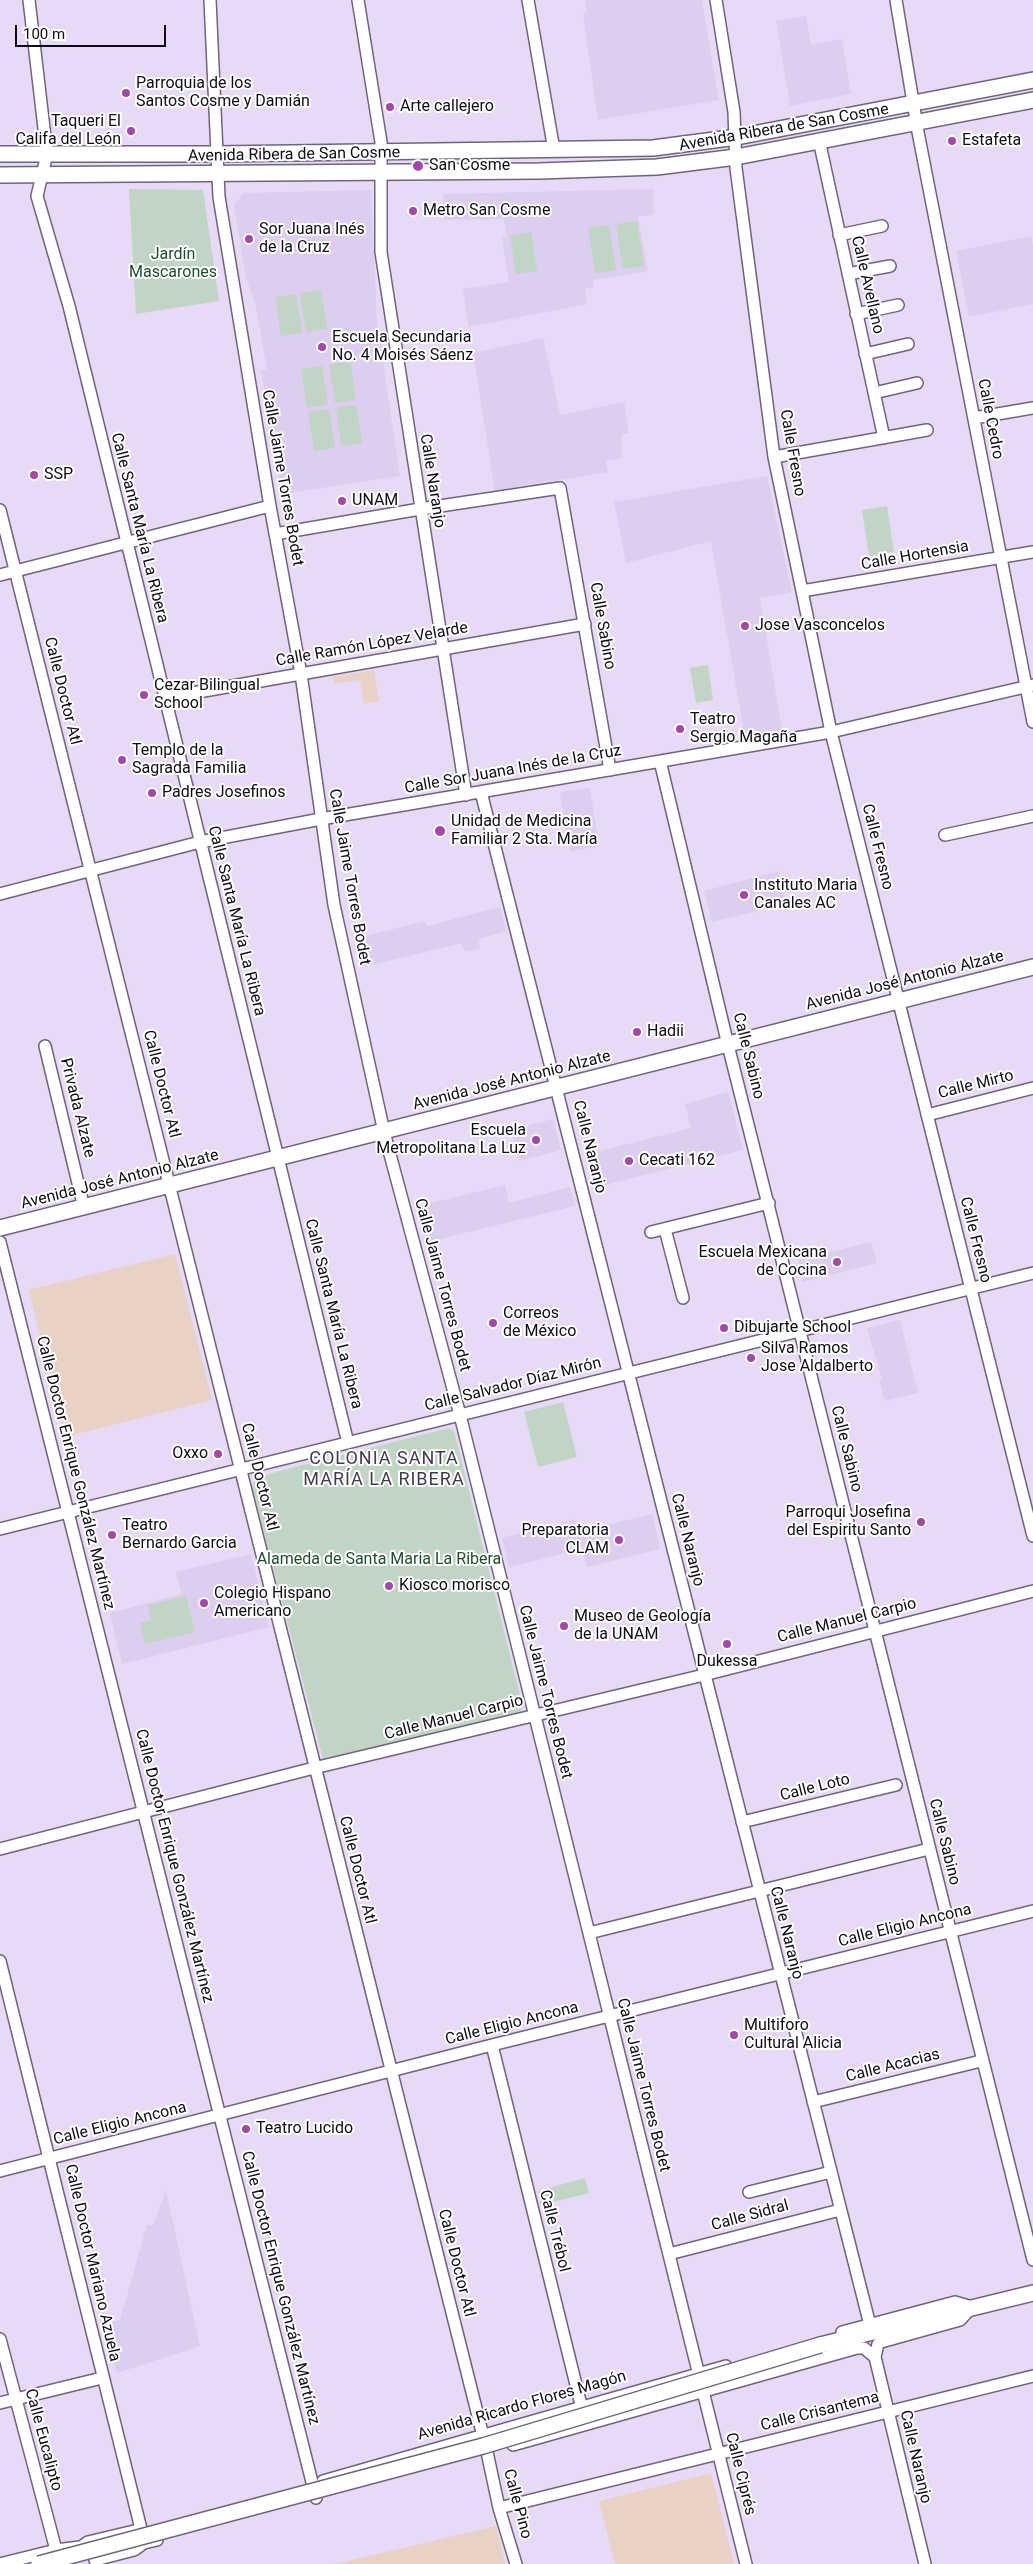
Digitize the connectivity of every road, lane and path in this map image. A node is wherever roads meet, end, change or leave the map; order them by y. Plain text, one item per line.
1 (29, 0) edge
2 (210, 0) edge
3 (358, 0) edge
4 (528, 0) edge
5 (716, 0) edge
6 (896, 0) edge
7 (1033, 80) edge
8 (1033, 100) edge
9 (913, 103) junction
10 (916, 122) junction
11 (737, 137) junction
12 (819, 140) junction
13 (554, 150) junction
14 (381, 152) junction
15 (0, 154) edge
16 (47, 154) junction
17 (218, 154) junction
18 (736, 157) junction
19 (381, 172) junction
20 (219, 174) junction
21 (0, 175) edge
22 (42, 175) junction
23 (882, 226) dead end
24 (838, 235) junction
25 (890, 266) dead end
26 (848, 274) junction
27 (898, 305) dead end
28 (856, 314) junction
29 (908, 344) dead end
30 (865, 354) junction
31 (917, 383) dead end
32 (874, 393) junction
33 (1033, 408) edge
34 (974, 418) junction
35 (927, 430) dead end
36 (884, 438) junction
37 (774, 456) junction
38 (270, 506) junction
39 (420, 509) junction
40 (0, 510) edge
41 (275, 534) junction
42 (126, 543) junction
43 (1033, 552) edge
44 (1001, 558) junction
45 (15, 571) junction
46 (0, 575) edge
47 (802, 591) junction
48 (585, 624) junction
49 (442, 649) junction
50 (301, 674) junction
51 (1030, 686) edge
52 (164, 698) junction
53 (1033, 722) edge
54 (831, 732) junction
55 (660, 761) junction
56 (610, 770) junction
57 (481, 792) junction
58 (466, 794) junction
59 (1033, 816) edge
60 (321, 819) junction
61 (945, 835) dead end
62 (200, 842) junction
63 (90, 870) junction
64 (0, 894) edge
65 (1033, 966) edge
66 (900, 1001) junction
67 (728, 1045) junction
68 (45, 1046) dead end
69 (557, 1087) junction
70 (1033, 1088) edge
71 (927, 1114) junction
72 (384, 1132) junction
73 (278, 1159) junction
74 (169, 1186) junction
75 (769, 1203) junction
76 (84, 1208) junction
77 (0, 1228) edge
78 (665, 1229) junction
79 (651, 1232) dead end
80 (0, 1242) edge
81 (1033, 1273) edge
82 (970, 1289) junction
83 (683, 1298) dead end
84 (800, 1331) junction
85 (628, 1374) junction
86 (460, 1415) junction
87 (348, 1442) junction
88 (240, 1468) junction
89 (68, 1512) junction
90 (0, 1529) edge
91 (1033, 1536) edge
92 (1033, 1591) edge
93 (874, 1630) junction
94 (704, 1675) junction
95 (534, 1715) junction
96 (314, 1768) junction
97 (896, 1785) dead end
98 (144, 1814) junction
99 (742, 1822) junction
100 (0, 1849) edge
101 (929, 1849) junction
102 (760, 1891) junction
103 (1033, 1911) edge
104 (949, 1932) junction
105 (589, 1933) junction
106 (0, 1961) edge
107 (780, 1974) junction
108 (4, 1997) edge
109 (609, 2016) junction
110 (492, 2045) junction
111 (981, 2060) junction
112 (392, 2072) junction
113 (813, 2102) junction
114 (219, 2115) junction
115 (50, 2158) junction
116 (0, 2171) edge
117 (831, 2172) junction
118 (749, 2192) dead end
119 (840, 2210) junction
120 (669, 2254) junction
121 (1033, 2260) edge
122 (1033, 2292) edge
123 (972, 2307) junction
124 (870, 2325) junction
125 (0, 2339) edge
126 (875, 2357) junction
127 (698, 2374) junction
128 (1033, 2376) edge
129 (102, 2378) junction
130 (703, 2391) junction
131 (15, 2399) junction
132 (0, 2403) edge
133 (581, 2407) junction
134 (888, 2412) junction
135 (586, 2424) junction
136 (482, 2435) junction
137 (487, 2452) junction
138 (718, 2454) junction
139 (312, 2484) junction
140 (316, 2498) junction
141 (499, 2508) junction
142 (141, 2530) junction
143 (144, 2543) junction
144 (86, 2546) junction
145 (56, 2550) junction
146 (134, 2550) junction
147 (95, 2562) edge
148 (0, 2564) edge
149 (39, 2564) edge
150 (516, 2564) edge
151 (746, 2564) edge
152 (925, 2564) edge

1 - 16 street
2 - 17 street, Calle Jaime Torres Bodet
3 - 14 street, Calle Naranjo
4 - 13 street
5 - 11 street, Calle Fresno
6 - 9 street, Calle Cedro
7 - 9 main road, Avenida Ribera de San Cosme
8 - 10 main road, Avenida Ribera de San Cosme
9 - 10 street, Calle Cedro
9 - 11 main road, Avenida Ribera de San Cosme
10 - 12 main road, Avenida Ribera de San Cosme
10 - 34 street, Calle Cedro
11 - 13 main road, Avenida Ribera de San Cosme
11 - 18 street, Calle Fresno
12 - 18 main road, Avenida Ribera de San Cosme
12 - 24 street, Calle Avellano
13 - 14 main road, Avenida Ribera de San Cosme
14 - 17 main road, Avenida Ribera de San Cosme
14 - 19 street, Calle Naranjo
15 - 16 main road, Avenida Ribera de San Cosme
16 - 17 main road, Avenida Ribera de San Cosme
16 - 22 street, Calle Santa María La Ribera
17 - 20 street, Calle Jaime Torres Bodet
18 - 19 main road, Avenida Ribera de San Cosme
18 - 37 street, Calle Fresno
19 - 20 main road, Avenida Ribera de San Cosme
19 - 39 street, Calle Naranjo
20 - 22 main road, Avenida Ribera de San Cosme
20 - 38 street, Calle Jaime Torres Bodet
21 - 22 main road, Avenida Ribera de San Cosme
22 - 42 street, Calle Santa María La Ribera
23 - 24 street
24 - 26 street, Calle Avellano
25 - 26 street
26 - 28 street, Calle Avellano
27 - 28 street
28 - 30 street, Calle Avellano
29 - 30 street
30 - 32 street, Calle Avellano
31 - 32 street
32 - 36 street, Calle Avellano
33 - 34 street
34 - 44 street, Calle Cedro
35 - 36 street
36 - 37 street
37 - 47 street, Calle Fresno
38 - 41 street, Calle Jaime Torres Bodet
38 - 42 street
39 - 41 street
39 - 48 street, Calle Sabino
39 - 49 street, Calle Naranjo
40 - 45 street, Calle Doctor Atl
41 - 50 street, Calle Jaime Torres Bodet
42 - 45 street
42 - 52 street, Calle Santa María La Ribera
43 - 44 street, Calle Hortensia
44 - 47 street, Calle Hortensia
44 - 51 street, Calle Cedro
45 - 46 street
45 - 63 street, Calle Doctor Atl
47 - 54 street, Calle Fresno
48 - 49 street, Calle Ramón López Velarde
48 - 56 street, Calle Sabino
49 - 50 street, Calle Ramón López Velarde
49 - 58 street, Calle Naranjo
50 - 52 street, Calle Ramón López Velarde
50 - 60 street, Calle Jaime Torres Bodet
51 - 53 street, Calle Cedro
51 - 54 street, Calle Sor Juana Inés de la Cruz
52 - 62 street, Calle Santa María La Ribera
54 - 55 street, Calle Sor Juana Inés de la Cruz
54 - 66 street, Calle Fresno
55 - 56 street, Calle Sor Juana Inés de la Cruz
55 - 67 street, Calle Sabino
56 - 57 street, Calle Sor Juana Inés de la Cruz
57 - 58 street, Calle Sor Juana Inés de la Cruz
57 - 69 street, Calle Naranjo
58 - 60 street, Calle Sor Juana Inés de la Cruz
59 - 61 street
60 - 62 street, Calle Sor Juana Inés de la Cruz
60 - 72 street, Calle Jaime Torres Bodet
62 - 63 street, Calle Sor Juana Inés de la Cruz
62 - 73 street, Calle Santa María La Ribera
63 - 64 street, Calle Sor Juana Inés de la Cruz
63 - 74 street, Calle Doctor Atl
65 - 66 main road, Avenida José Antonio Alzate
66 - 67 main road, Avenida José Antonio Alzate
66 - 71 street, Calle Fresno
67 - 69 main road, Avenida José Antonio Alzate
67 - 75 street, Calle Sabino
68 - 76 street, Privada Alzate
69 - 72 main road, Avenida José Antonio Alzate
69 - 85 street, Calle Naranjo
70 - 71 street, Calle Mirto
71 - 82 street, Calle Fresno
72 - 73 main road, Avenida José Antonio Alzate
72 - 86 street, Calle Jaime Torres Bodet
73 - 74 main road, Avenida José Antonio Alzate
73 - 87 street, Calle Santa María La Ribera
74 - 76 main road, Avenida José Antonio Alzate
74 - 88 street, Calle Doctor Atl
75 - 78 street
75 - 84 street, Calle Sabino
76 - 77 main road, Avenida José Antonio Alzate
78 - 79 street
78 - 83 street
80 - 89 street, Calle Doctor Enrique González Martínez
81 - 82 street, Calle Salvador Díaz Mirón
82 - 84 street, Calle Salvador Díaz Mirón
82 - 91 street, Calle Fresno
84 - 85 street, Calle Salvador Díaz Mirón
84 - 93 street, Calle Sabino
85 - 86 street, Calle Salvador Díaz Mirón
85 - 94 street, Calle Naranjo
86 - 87 street, Calle Salvador Díaz Mirón
86 - 95 street, Calle Jaime Torres Bodet
87 - 88 street, Calle Salvador Díaz Mirón
88 - 89 street, Calle Salvador Díaz Mirón
88 - 96 street, Calle Doctor Atl
89 - 90 street, Calle Salvador Díaz Mirón
89 - 98 street, Calle Doctor Enrique González Martínez
92 - 93 street, Calle Manuel Carpio
93 - 94 street, Calle Manuel Carpio
93 - 101 street, Calle Sabino
94 - 95 street, Calle Manuel Carpio
94 - 99 street, Calle Naranjo
95 - 96 street, Calle Manuel Carpio
95 - 105 street, Calle Jaime Torres Bodet
96 - 98 street, Calle Manuel Carpio
96 - 112 street, Calle Doctor Atl
97 - 99 street, Calle Loto
98 - 100 street, Calle Manuel Carpio
98 - 114 street, Calle Doctor Enrique González Martínez
99 - 102 street, Calle Naranjo
101 - 102 street
101 - 104 street, Calle Sabino
102 - 105 street
102 - 107 street, Calle Naranjo
103 - 104 street, Calle Eligio Ancona
104 - 107 street, Calle Eligio Ancona
104 - 111 street, Calle Sabino
105 - 109 street, Calle Jaime Torres Bodet
106 - 108 street, Calle Doctor Mariano Azuela
107 - 109 street, Calle Eligio Ancona
107 - 113 street, Calle Naranjo
108 - 115 street, Calle Doctor Mariano Azuela
109 - 110 street, Calle Eligio Ancona
109 - 120 street, Calle Jaime Torres Bodet
110 - 112 street, Calle Eligio Ancona
110 - 133 street, Calle Trébol
111 - 113 street, Calle Acacias
111 - 121 street, Calle Sabino
112 - 114 street, Calle Eligio Ancona
112 - 136 street, Calle Doctor Atl
113 - 117 street, Calle Naranjo
114 - 115 street, Calle Eligio Ancona
114 - 139 street, Calle Doctor Enrique González Martínez
115 - 116 street, Calle Eligio Ancona
115 - 129 street, Calle Doctor Mariano Azuela
117 - 118 street
117 - 119 street, Calle Naranjo
119 - 120 street, Calle Sidral
119 - 124 street, Calle Naranjo
120 - 127 street, Calle Jaime Torres Bodet
122 - 123 main road, Avenida Ricardo Flores Magón
123 - 124 street, Avenida Ricardo Flores Magón
123 - 126 street, Avenida Ricardo Flores Magón
123 - 149 main road, Avenida Ricardo Flores Magón, bridge
124 - 127 street, Avenida Ricardo Flores Magón
125 - 131 street, Calle Eucalipto
126 - 130 street, Avenida Ricardo Flores Magón
126 - 134 street, Calle Naranjo
127 - 130 street, Calle Jaime Torres Bodet
127 - 133 street, Avenida Ricardo Flores Magón
128 - 134 street, Calle Crisantema
129 - 131 street
129 - 142 street, Calle Doctor Mariano Azuela
130 - 135 street, Avenida Ricardo Flores Magón
130 - 138 street, Calle Ciprés
131 - 132 street
131 - 145 street, Calle Eucalipto
133 - 135 street, Calle Trébol
133 - 136 street, Avenida Ricardo Flores Magón
134 - 138 street, Calle Crisantema
134 - 152 street, Calle Naranjo
135 - 137 street, Avenida Ricardo Flores Magón
136 - 137 street, Calle Doctor Atl
136 - 139 street, Avenida Ricardo Flores Magón
137 - 140 street, Avenida Ricardo Flores Magón
137 - 141 street, Calle Pino
138 - 141 street, Calle Crisantema
138 - 151 street, Calle Ciprés
139 - 140 street, Calle Doctor Enrique González Martínez
139 - 142 street, Avenida Ricardo Flores Magón
140 - 143 street, Avenida Ricardo Flores Magón
141 - 150 street, Calle Pino
142 - 143 street, Calle Doctor Mariano Azuela
142 - 144 street, Avenida Ricardo Flores Magón
143 - 146 street, Avenida Ricardo Flores Magón
144 - 145 street, Avenida Ricardo Flores Magón
144 - 146 street, Avenida Ricardo Flores Magón
144 - 147 street
145 - 148 street, Avenida Ricardo Flores Magón
146 - 147 street, Avenida Ricardo Flores Magón

